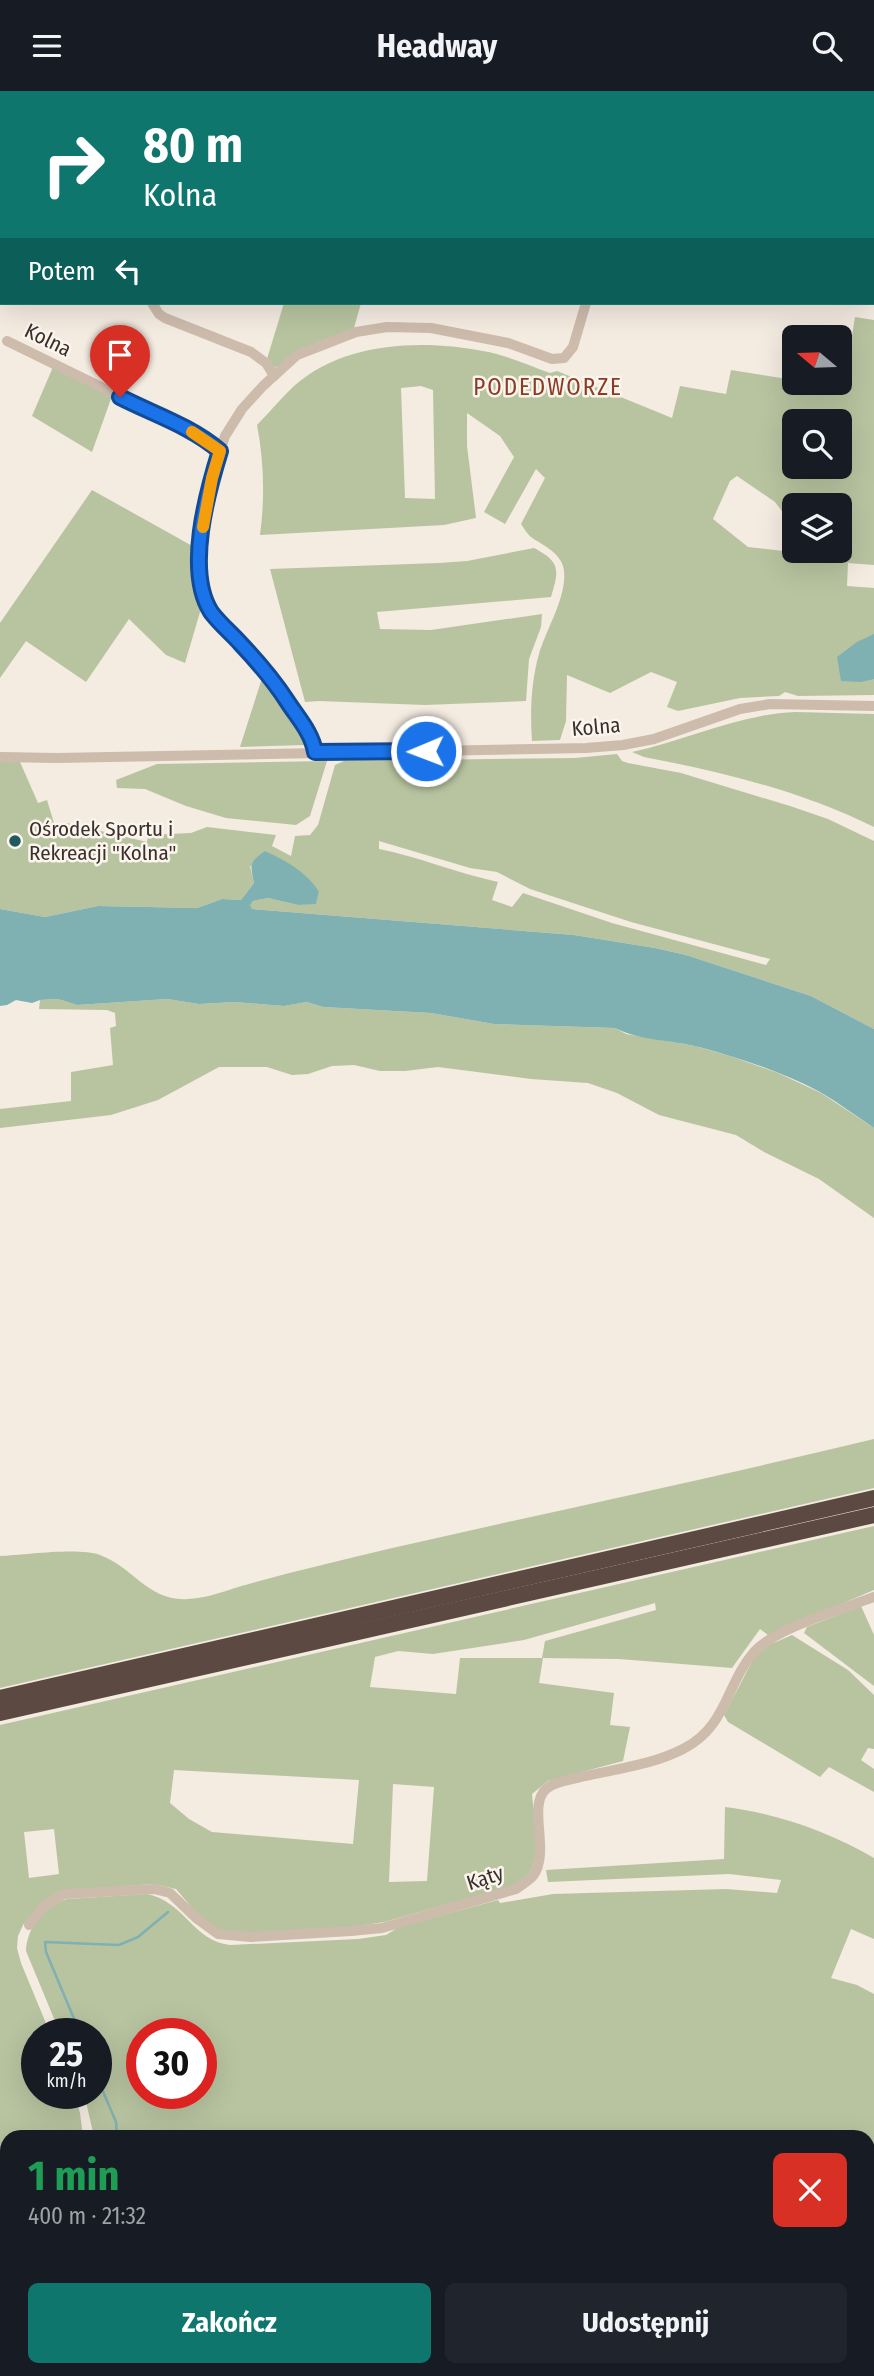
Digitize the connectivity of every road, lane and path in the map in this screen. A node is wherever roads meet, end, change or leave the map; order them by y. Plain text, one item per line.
1 (153, 305) edge
2 (585, 305) edge
3 (7, 341) dead end
4 (274, 376) junction
5 (220, 451) junction
6 (874, 706) edge
7 (315, 752) junction
8 (0, 757) edge
9 (874, 1498) edge
10 (874, 1515) edge
11 (874, 1597) edge
12 (0, 1698) edge
13 (0, 1713) edge
14 (29, 1925) dead end

1 - 4 street
2 - 4 street
3 - 5 street, Kolna
4 - 5 street
5 - 7 street
6 - 7 street, Kolna
7 - 8 street, Kolna
9 - 12 highway
10 - 13 highway
11 - 14 street, Kąty

